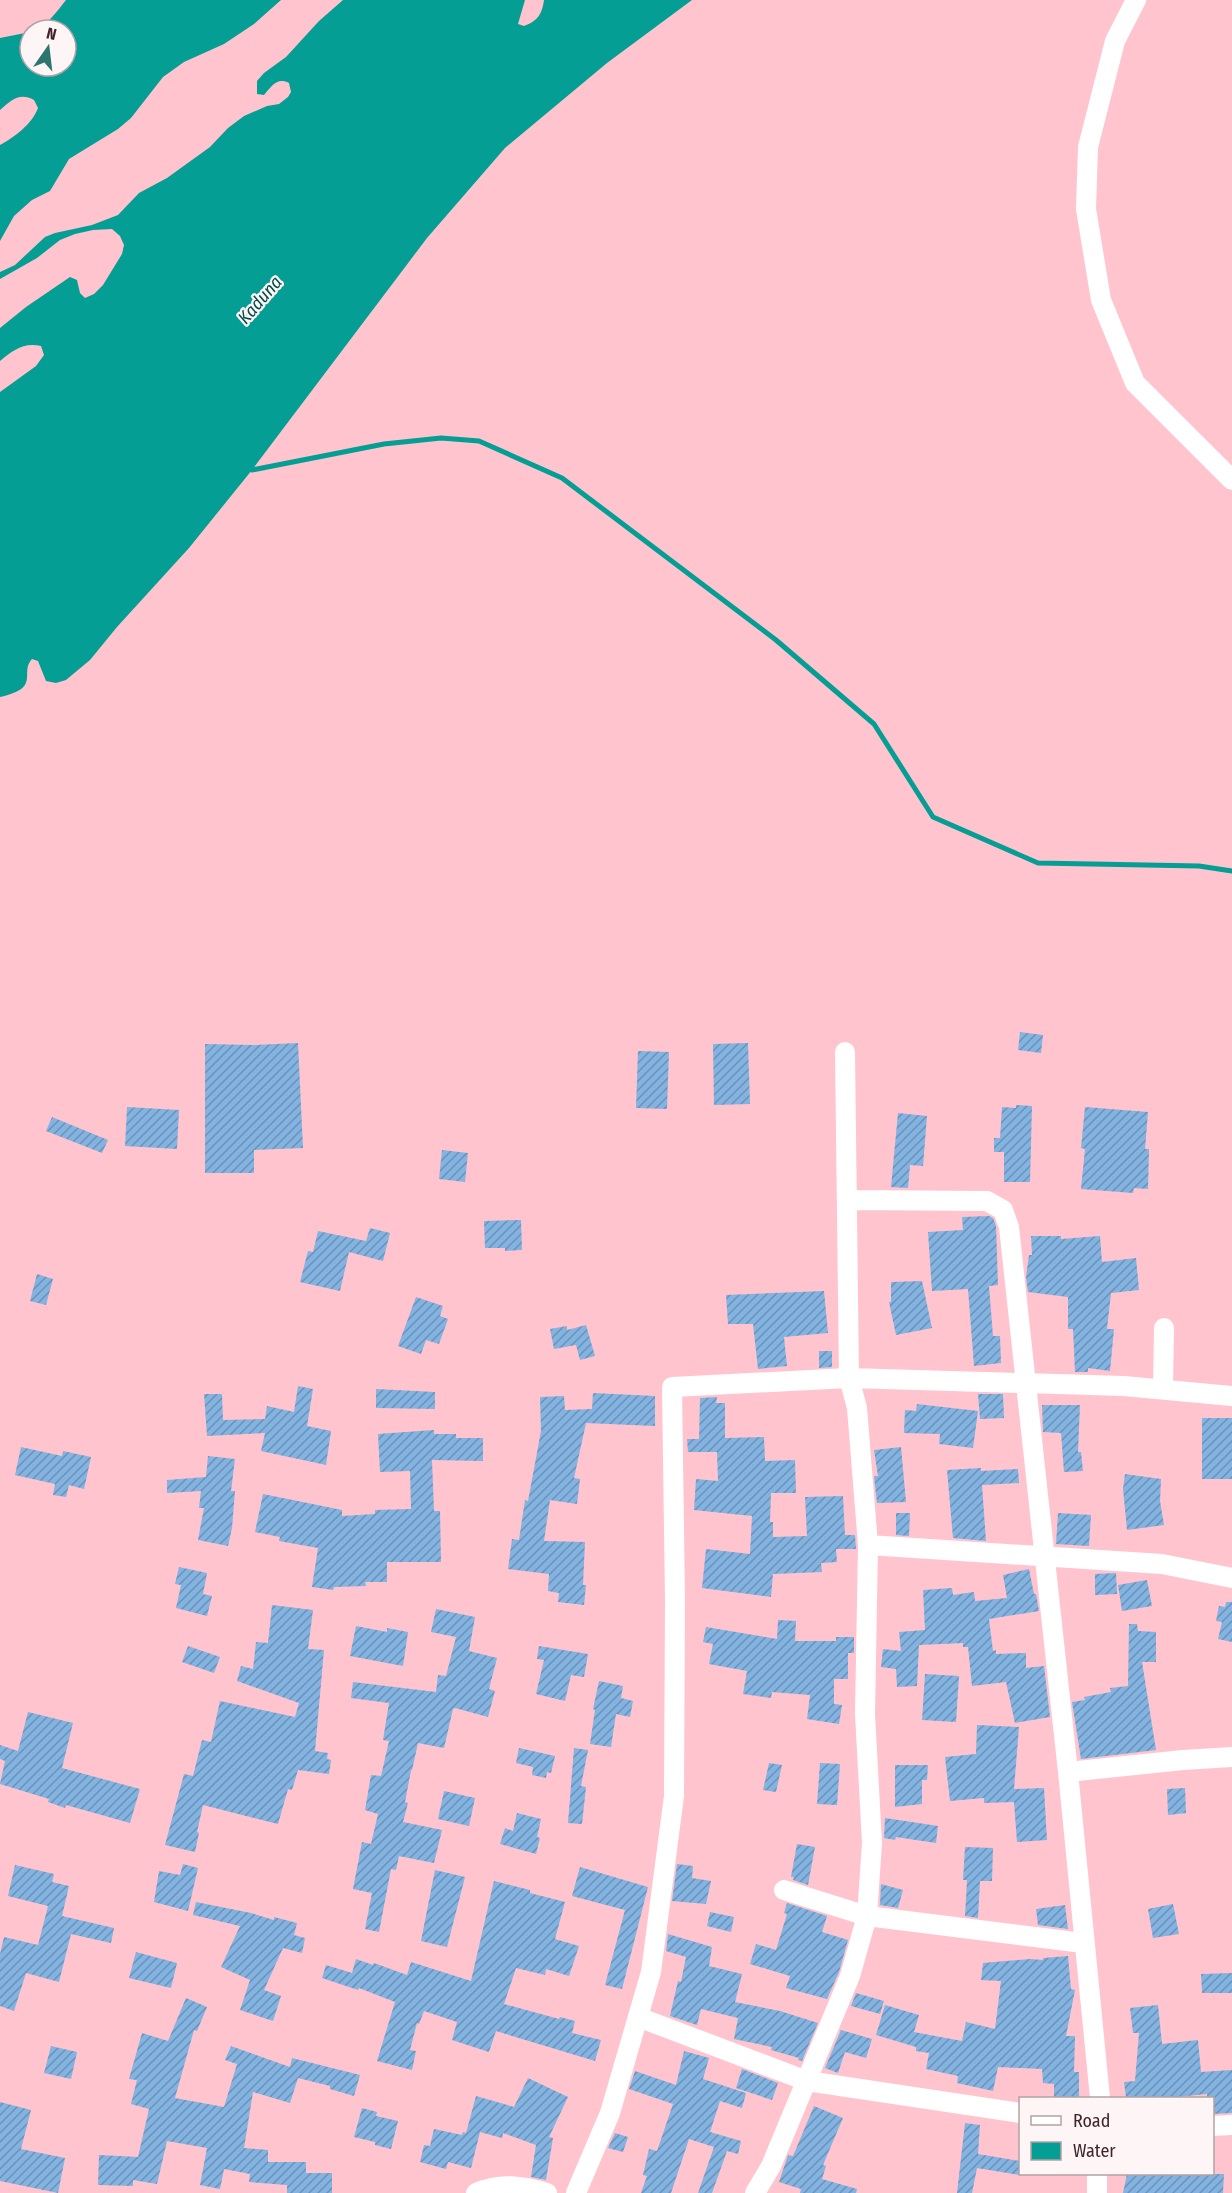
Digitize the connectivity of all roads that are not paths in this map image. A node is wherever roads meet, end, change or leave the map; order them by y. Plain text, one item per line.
1 (1136, 0) edge
2 (1232, 480) edge
3 (845, 1052) dead end
4 (847, 1200) junction
5 (1164, 1328) dead end
6 (849, 1378) junction
7 (1027, 1383) junction
8 (1164, 1389) junction
9 (1232, 1396) edge
10 (868, 1545) junction
11 (1044, 1557) junction
12 (1232, 1578) edge
13 (1232, 1757) edge
14 (1068, 1772) junction
15 (784, 1890) dead end
16 (867, 1916) junction
17 (1083, 1943) junction
18 (638, 2017) junction
19 (807, 2081) junction
20 (1100, 2097) edge
21 (1019, 2113) edge
22 (1232, 2125) edge
23 (1214, 2126) edge
24 (1097, 2175) edge
25 (476, 2193) edge
26 (547, 2193) edge
27 (576, 2193) edge
28 (755, 2193) edge
29 (1097, 2193) edge

1 - 2 street
3 - 4 street
4 - 6 street
4 - 7 street
5 - 8 street
6 - 7 street
6 - 10 street
6 - 18 street
7 - 8 street
7 - 11 street
8 - 9 street
10 - 11 street
10 - 16 street
11 - 12 street
11 - 14 street
13 - 14 street
14 - 17 street
15 - 16 street
16 - 17 street
16 - 19 street
17 - 20 street
18 - 19 street
18 - 27 street
19 - 21 street
19 - 28 street
22 - 23 street
24 - 29 street
25 - 26 street

